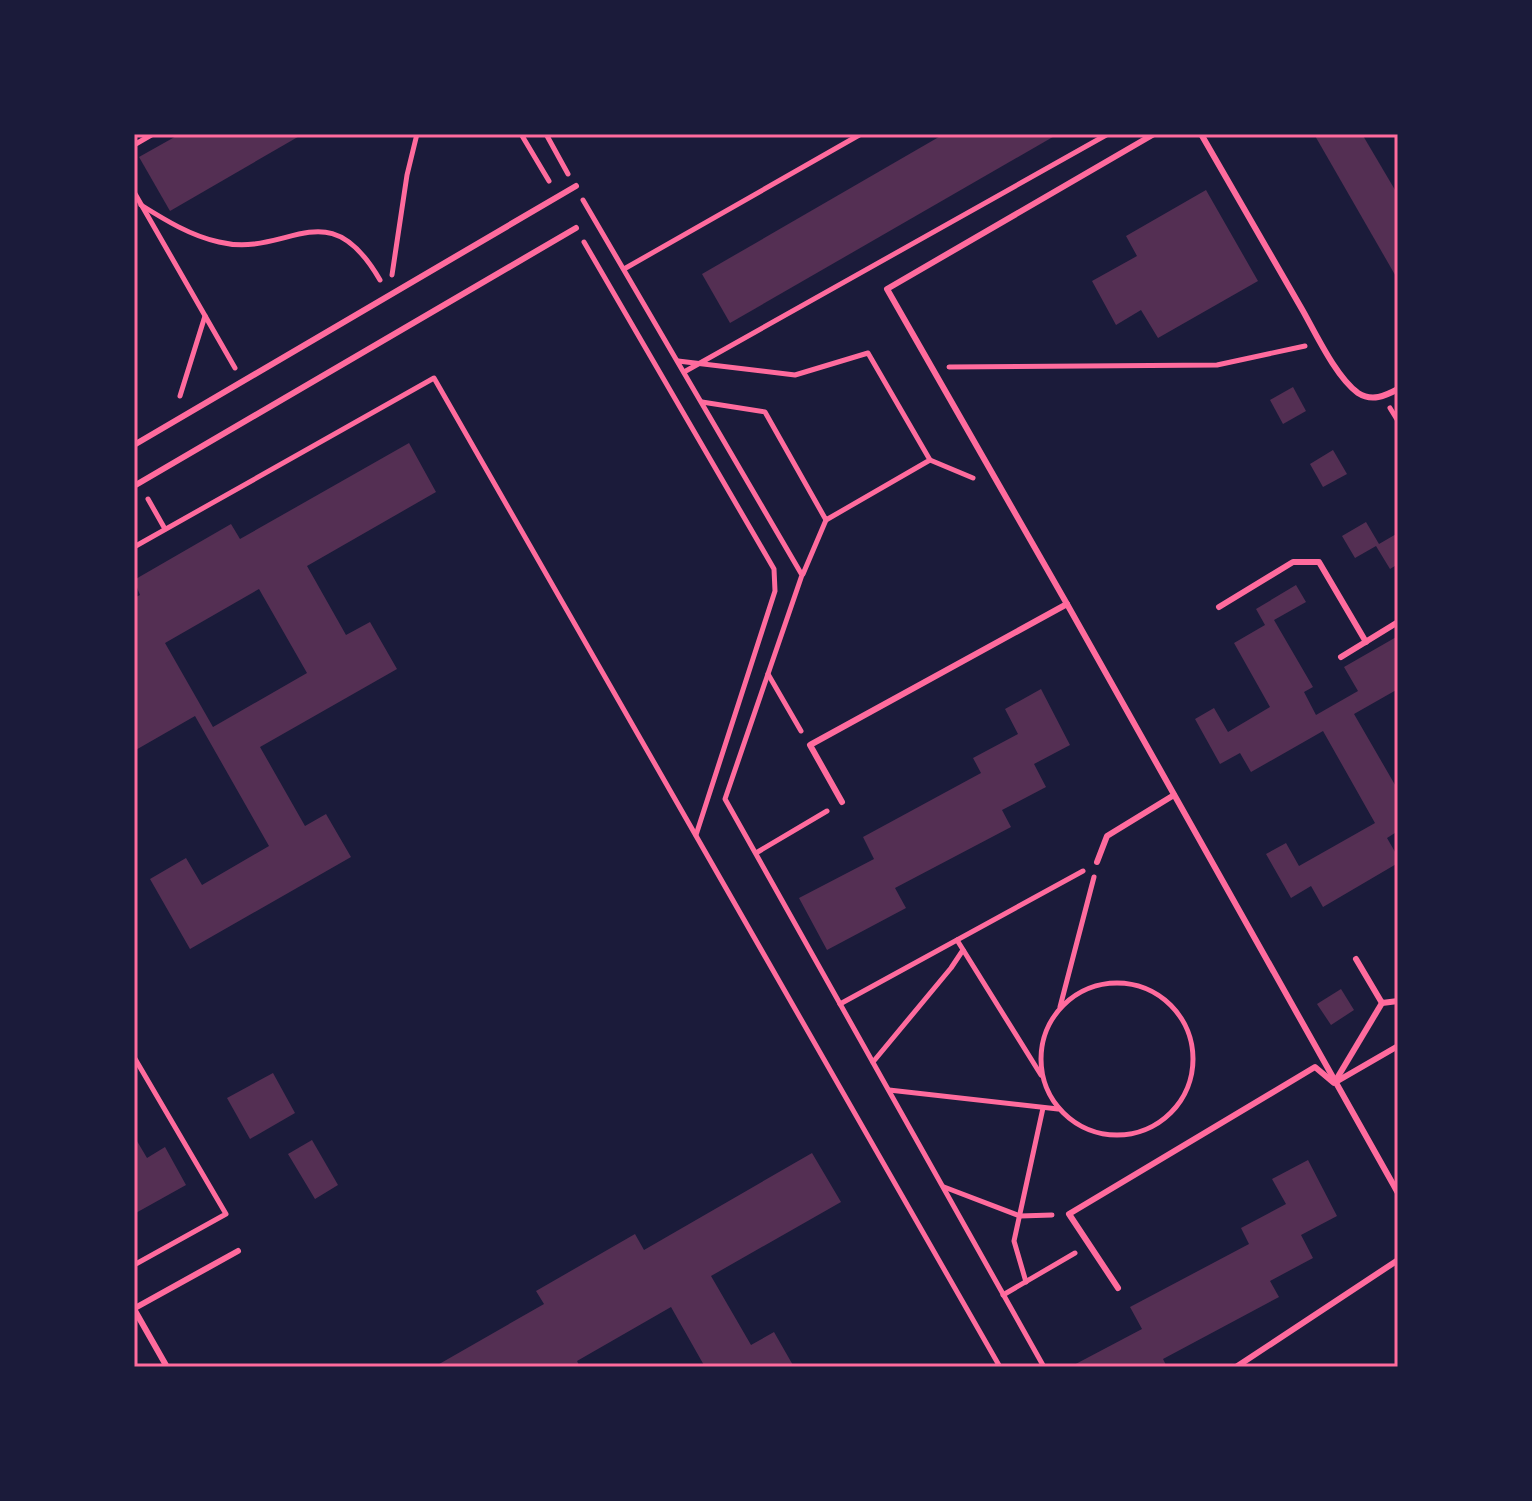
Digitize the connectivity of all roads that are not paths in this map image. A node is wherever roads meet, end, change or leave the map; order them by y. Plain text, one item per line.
1 (1154, 134) edge
2 (1201, 134) edge
3 (576, 186) road end
4 (576, 228) road end
5 (1398, 389) edge
6 (134, 445) edge
7 (136, 484) edge
8 (1067, 604) junction
9 (1219, 607) dead end
10 (1398, 622) edge
11 (1366, 642) junction
12 (1341, 657) dead end
13 (1174, 795) junction
14 (842, 802) road end
15 (1097, 862) road end
16 (1356, 959) dead end
17 (1398, 1001) edge
18 (1382, 1003) junction
19 (1398, 1046) edge
20 (1334, 1083) junction
21 (1398, 1193) edge
22 (238, 1251) dead end
23 (1398, 1260) edge
24 (1118, 1288) dead end
25 (135, 1309) edge
26 (167, 1367) edge
27 (1236, 1367) edge

1 - 8 lane
2 - 5 lane
3 - 6 lane
4 - 7 lane
8 - 13 lane
8 - 14 lane
9 - 11 lane
10 - 11 lane
11 - 12 lane
13 - 15 lane
13 - 20 lane
16 - 18 lane
17 - 18 lane
18 - 20 lane
19 - 20 lane
20 - 21 lane
20 - 24 lane
22 - 25 lane
23 - 27 lane
25 - 26 lane

